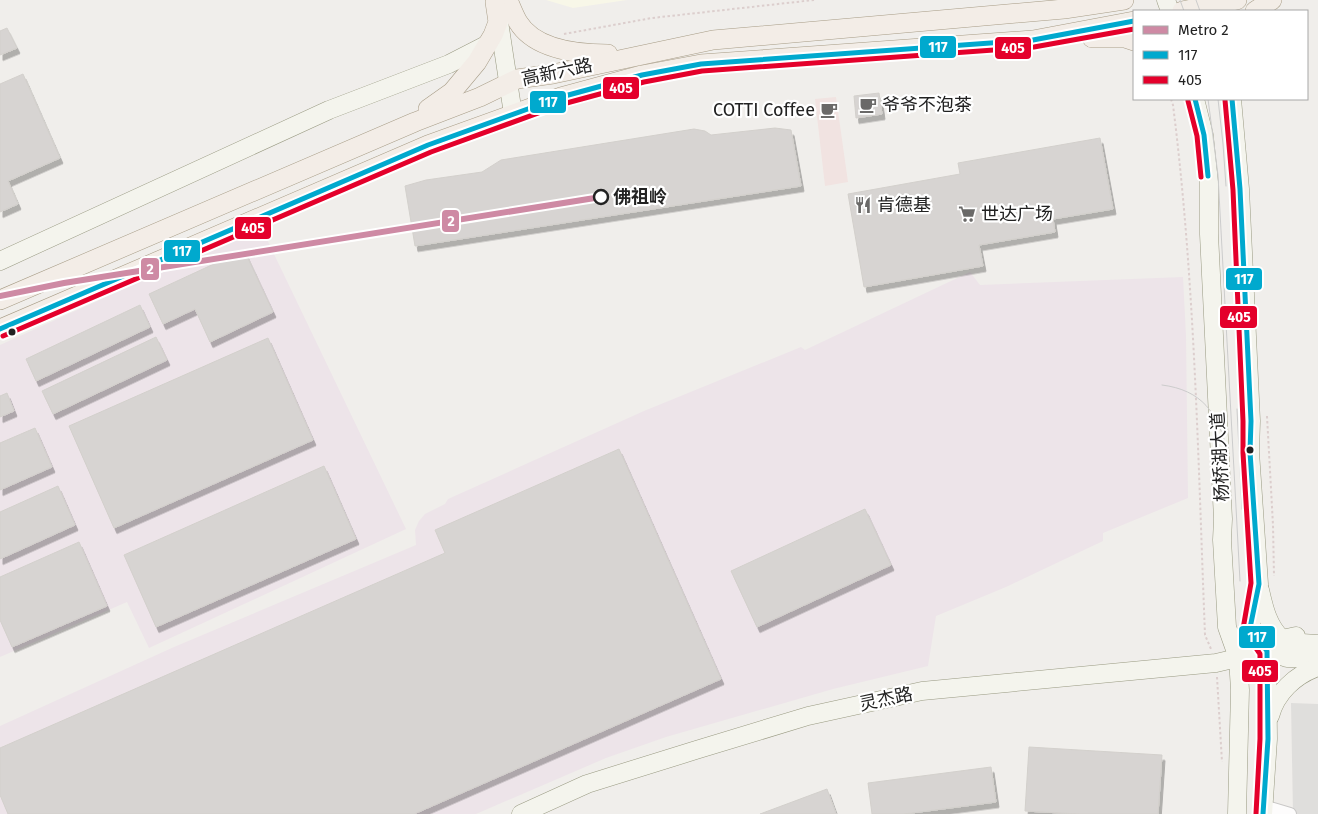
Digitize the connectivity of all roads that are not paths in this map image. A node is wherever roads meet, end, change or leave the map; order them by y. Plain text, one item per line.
1 (1084, 0) edge
2 (1124, 0) edge
3 (1237, 0) edge
4 (1272, 0) edge
5 (501, 1) edge
6 (1213, 5) edge
7 (1064, 8) junction
8 (1187, 10) edge
9 (1257, 10) edge
10 (1133, 21) edge
11 (1033, 40) junction
12 (1133, 40) edge
13 (488, 44) junction
14 (644, 54) junction
15 (513, 81) junction
16 (1194, 100) edge
17 (1232, 100) edge
18 (518, 112) junction
19 (400, 128) junction
20 (0, 261) edge
21 (0, 300) edge
22 (0, 329) edge
23 (1224, 561) junction
24 (1259, 584) junction
25 (1318, 639) edge
26 (1318, 644) edge
27 (1266, 651) junction
28 (1238, 658) junction
29 (1318, 659) edge
30 (1318, 667) edge
31 (1267, 726) junction
32 (1263, 810) edge
33 (521, 814) edge
34 (1237, 814) edge
35 (1290, 814) edge

1 - 7 main road
2 - 7 main road, 高新六路
3 - 6 main road
4 - 9 main road
5 - 13 main road
5 - 14 main road
5 - 15 main road
6 - 8 main road
7 - 14 main road, 高新六路
10 - 11 main road, 高新六路
11 - 12 main road
11 - 18 main road, 高新六路
13 - 19 main road
13 - 20 main road
14 - 15 main road, 高新六路
15 - 18 main road
15 - 19 main road, 高新六路
16 - 23 main road, 杨桥湖大道
17 - 24 main road, 杨桥湖大道
18 - 22 main road, 高新六路
19 - 21 main road, 高新六路
23 - 24 main road
23 - 28 main road, 杨桥湖大道
24 - 25 main road
24 - 27 main road, 杨桥湖大道
26 - 27 main road, 灵杰路
27 - 28 main road, 灵杰路
27 - 29 main road
27 - 31 main road
28 - 33 main road, 灵杰路
28 - 34 main road, 杨桥湖大道
30 - 31 main road
31 - 32 main road
32 - 35 street

